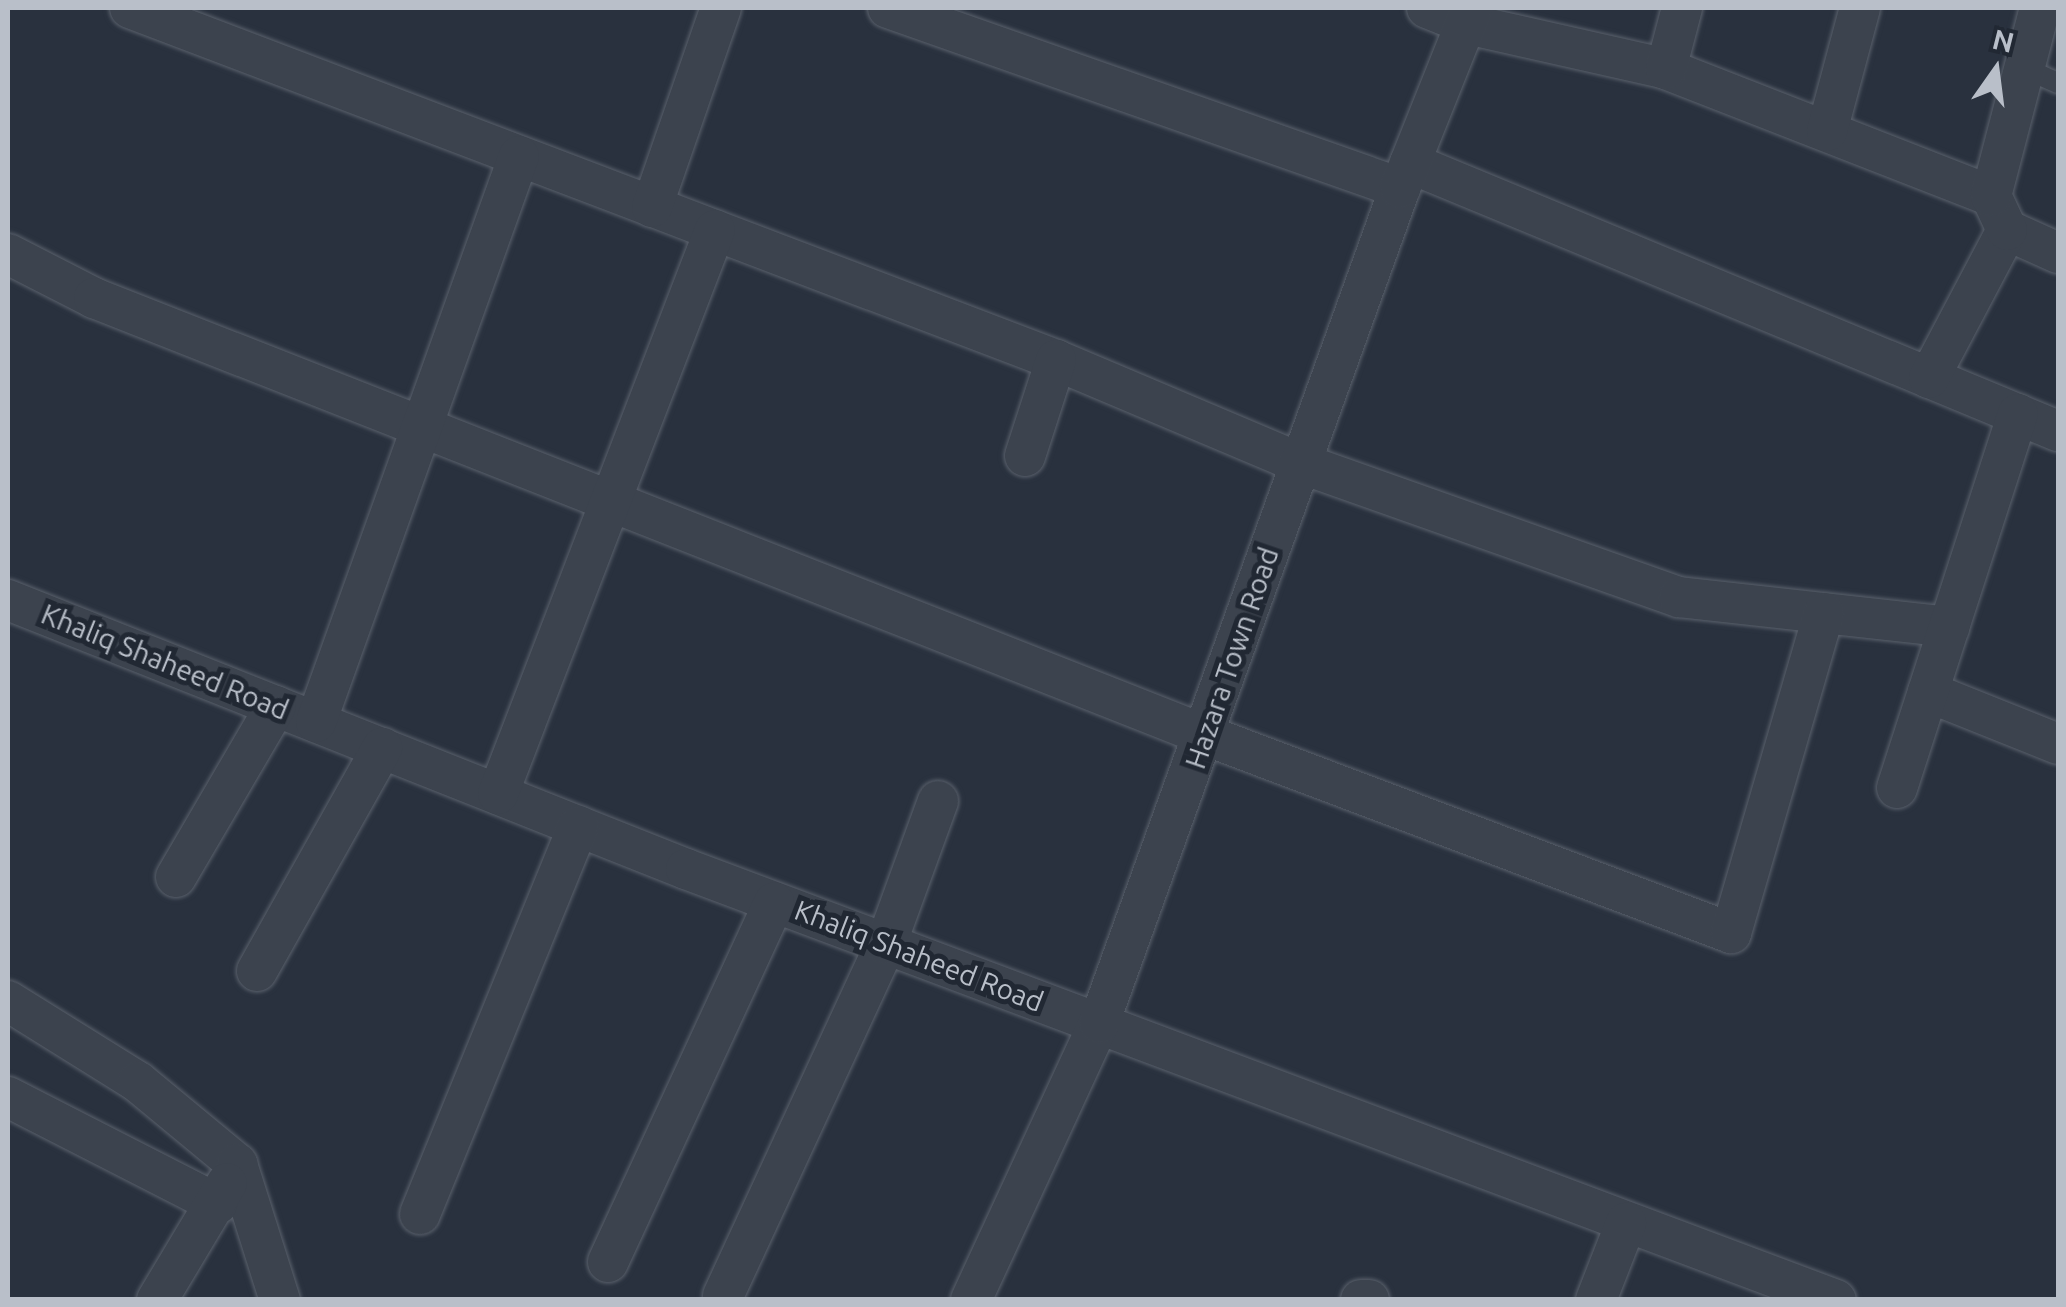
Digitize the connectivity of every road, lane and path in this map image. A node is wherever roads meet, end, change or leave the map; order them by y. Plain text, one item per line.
1 (130, 8) edge
2 (721, 8) edge
3 (888, 8) edge
4 (1428, 8) edge
5 (1682, 8) edge
6 (1860, 8) edge
7 (2040, 8) edge
8 (1470, 16) edge
9 (1666, 69) junction
10 (2041, 76) edge
11 (1827, 131) junction
12 (519, 156) junction
13 (1405, 176) junction
14 (652, 207) junction
15 (1999, 213) junction
16 (714, 230) junction
17 (2058, 253) edge
18 (8, 254) edge
19 (1056, 360) junction
20 (1930, 378) junction
21 (2018, 414) junction
22 (426, 427) junction
23 (2058, 431) edge
24 (1026, 456) dead end
25 (1300, 464) junction
26 (611, 500) junction
27 (8, 600) edge
28 (1824, 613) junction
29 (1949, 627) junction
30 (1928, 692) junction
31 (276, 706) junction
32 (316, 722) junction
33 (1205, 735) junction
34 (2058, 744) edge
35 (382, 748) junction
36 (1897, 788) dead end
37 (498, 794) junction
38 (938, 802) dead end
39 (578, 826) junction
40 (176, 877) dead end
41 (774, 902) junction
42 (886, 944) junction
43 (258, 972) dead end
44 (8, 1001) edge
45 (1099, 1023) junction
46 (8, 1097) edge
47 (237, 1164) junction
48 (217, 1204) junction
49 (420, 1214) dead end
50 (1626, 1222) junction
51 (608, 1262) dead end
52 (722, 1296) dead end
53 (157, 1300) edge
54 (280, 1300) edge
55 (971, 1300) edge
56 (1361, 1300) edge
57 (1369, 1300) edge
58 (1596, 1300) edge
59 (1836, 1300) edge

1 - 12 street
2 - 14 street
3 - 13 street
4 - 8 street
5 - 9 street
6 - 11 street
7 - 10 street
8 - 9 street
8 - 13 street, Hazara Town Road
9 - 11 street
10 - 15 street
11 - 15 street
12 - 14 street
12 - 22 street
13 - 20 street
13 - 25 street, Hazara Town Road
14 - 16 street
15 - 17 street
15 - 20 street
16 - 19 street
16 - 26 street
18 - 22 street
19 - 24 street
19 - 25 street
20 - 21 street
21 - 23 street
21 - 29 street
22 - 26 street
22 - 32 street
25 - 28 street
25 - 33 street, Hazara Town Road
26 - 33 street
26 - 37 street
27 - 31 street, Khaliq Shaheed Road
28 - 29 street
28 - 33 street
29 - 30 street
30 - 34 street
30 - 36 street
31 - 32 street, Khaliq Shaheed Road
31 - 40 street
32 - 35 street, Khaliq Shaheed Road
33 - 45 street, Hazara Town Road
35 - 37 street, Khaliq Shaheed Road
35 - 43 street
37 - 39 street, Khaliq Shaheed Road
38 - 42 street
39 - 41 street, Khaliq Shaheed Road
39 - 49 street
41 - 42 street, Khaliq Shaheed Road
41 - 51 street
42 - 45 street, Khaliq Shaheed Road
42 - 52 street
44 - 47 street
45 - 50 street, Khaliq Shaheed Road
45 - 55 street, Hazara Town Road
46 - 48 street
47 - 48 street
47 - 54 street
48 - 53 street
50 - 58 street
50 - 59 street, Khaliq Shaheed Road
56 - 57 street

